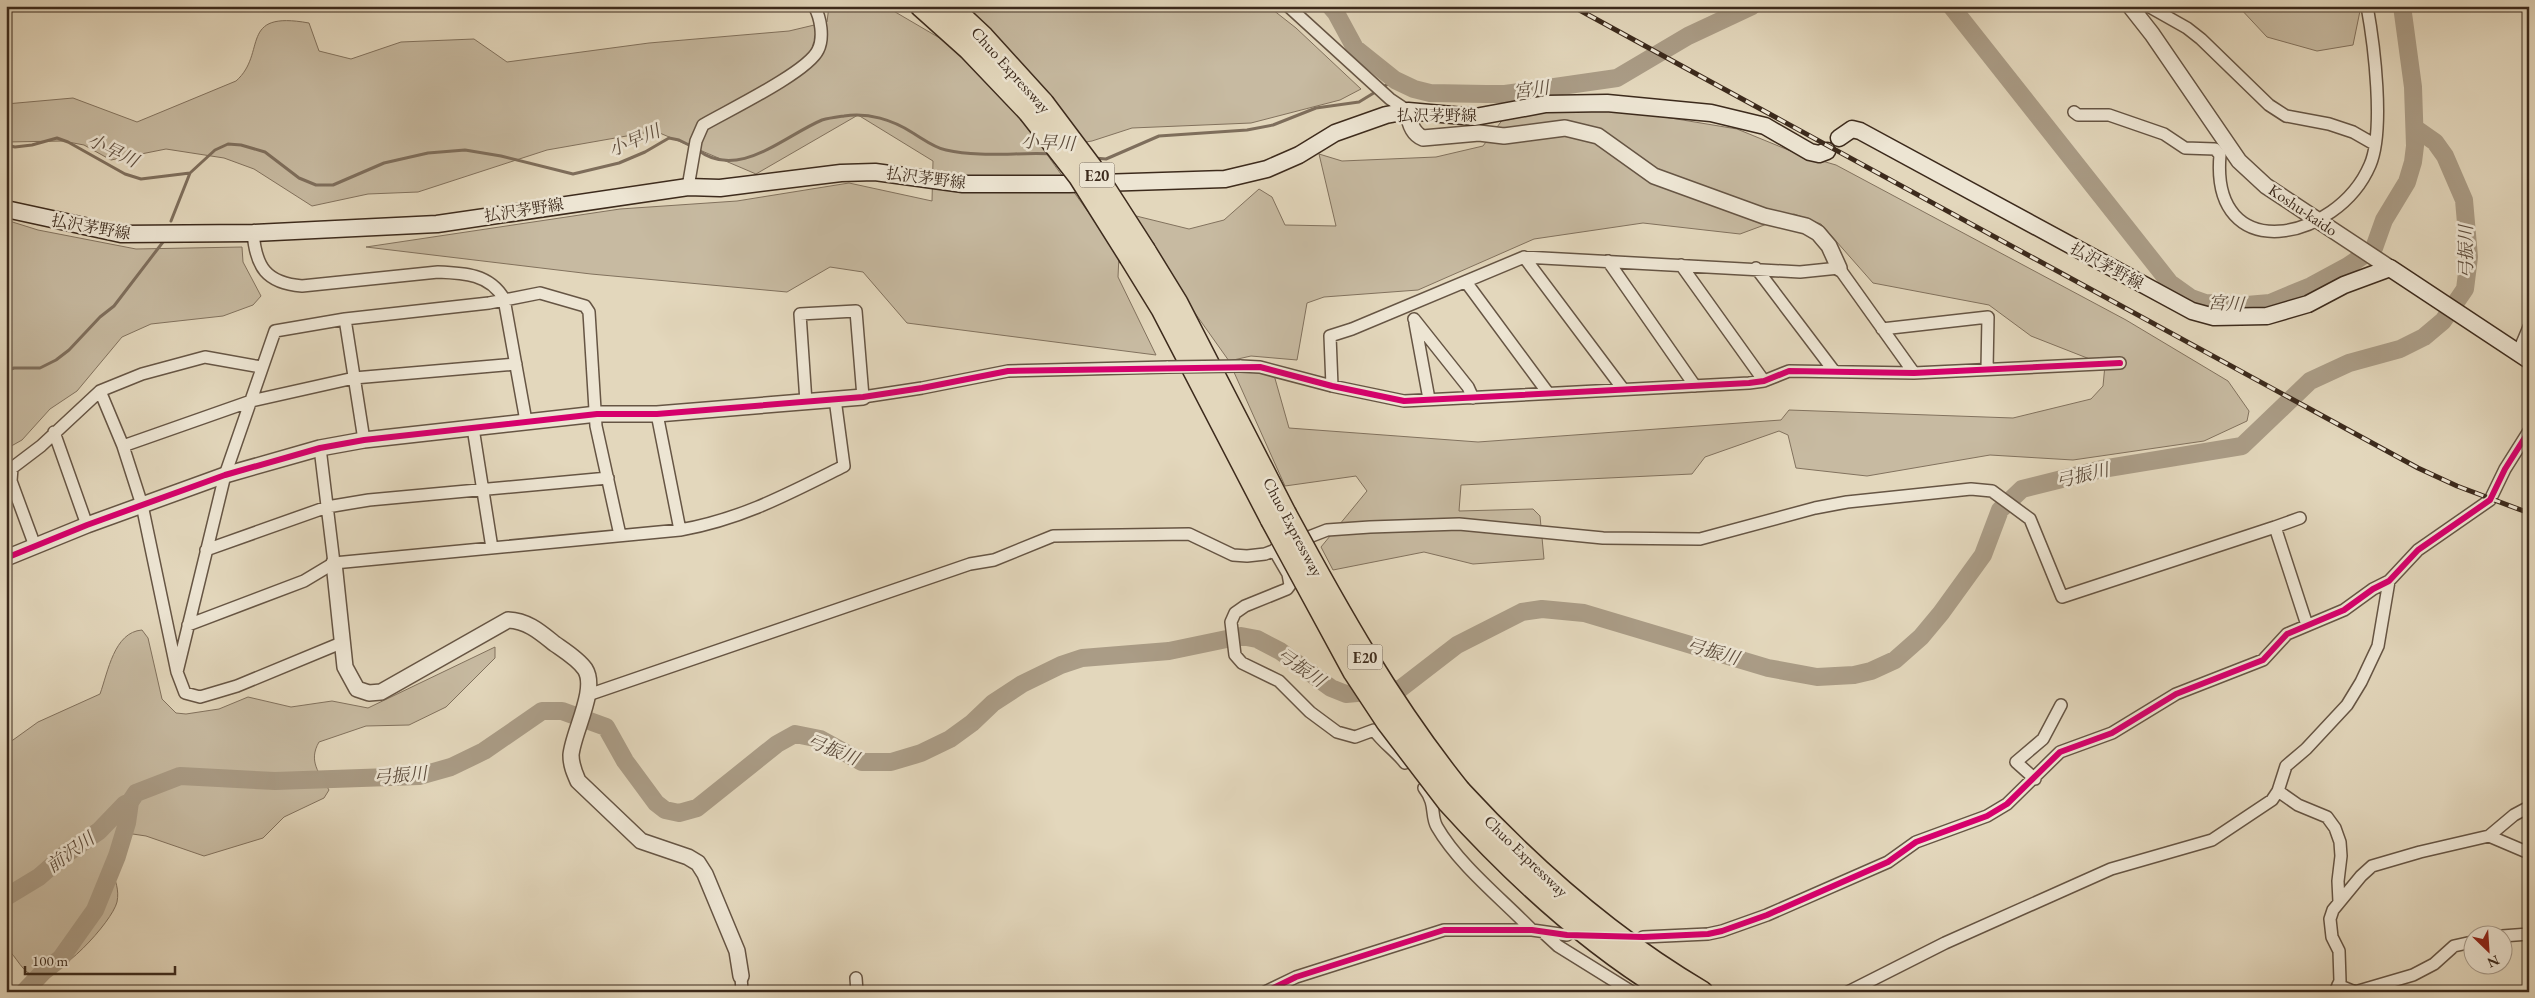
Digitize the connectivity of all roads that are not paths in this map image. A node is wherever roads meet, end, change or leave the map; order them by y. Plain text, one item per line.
1 (814, 6) edge
2 (921, 6) edge
3 (950, 6) edge
4 (1288, 6) edge
5 (2130, 6) edge
6 (2367, 6) edge
7 (2146, 10) edge
8 (1036, 107) junction
9 (1408, 111) junction
10 (2074, 112) dead end
11 (1839, 138) dead end
12 (2374, 144) junction
13 (1827, 151) dead end
14 (688, 187) junction
15 (6, 209) edge
16 (2318, 220) junction
17 (253, 233) junction
18 (1524, 257) junction
19 (1608, 261) junction
20 (1681, 265) junction
21 (2386, 265) junction
22 (1756, 268) junction
23 (1839, 268) junction
24 (1466, 282) junction
25 (504, 299) junction
26 (1406, 306) junction
27 (345, 319) junction
28 (1414, 319) junction
29 (2529, 327) edge
30 (1882, 329) junction
31 (2523, 357) edge
32 (2120, 363) dead end
33 (516, 364) junction
34 (261, 367) junction
35 (1987, 369) junction
36 (1834, 370) junction
37 (1914, 373) junction
38 (354, 378) junction
39 (1764, 380) junction
40 (1332, 386) junction
41 (1695, 386) junction
42 (1623, 389) junction
43 (100, 391) junction
44 (1548, 393) junction
45 (863, 397) junction
46 (1473, 398) junction
47 (1429, 399) junction
48 (835, 400) junction
49 (251, 401) junction
50 (806, 402) junction
51 (597, 414) junction
52 (657, 414) junction
53 (526, 421) junction
54 (473, 428) junction
55 (2529, 431) edge
56 (54, 432) junction
57 (364, 440) junction
58 (123, 446) junction
59 (320, 448) junction
60 (225, 475) junction
61 (608, 478) junction
62 (484, 489) junction
63 (142, 506) junction
64 (327, 507) junction
65 (2300, 518) dead end
66 (88, 525) junction
67 (2275, 527) junction
68 (680, 530) junction
69 (620, 536) junction
70 (35, 546) junction
71 (492, 548) junction
72 (206, 550) junction
73 (1274, 550) junction
74 (6, 558) edge
75 (334, 563) junction
76 (2389, 581) junction
77 (188, 625) junction
78 (2307, 625) junction
79 (341, 643) junction
80 (177, 672) junction
81 (588, 695) junction
82 (2061, 705) dead end
83 (2035, 779) junction
84 (2278, 791) junction
85 (1454, 796) junction
86 (2529, 807) edge
87 (2489, 836) junction
88 (2529, 853) edge
89 (2339, 902) junction
90 (1532, 930) junction
91 (1545, 934) junction
92 (2529, 934) edge
93 (2512, 935) edge
94 (1567, 936) dead end
95 (1643, 937) dead end
96 (2462, 944) edge
97 (741, 976) joint
98 (856, 978) dead end
99 (2337, 988) edge
100 (742, 992) edge
101 (857, 992) edge
102 (1265, 992) edge
103 (1632, 992) edge
104 (1669, 992) edge
105 (1702, 992) edge
106 (1848, 992) edge

1 - 14 street
2 - 8 highway, Chuo Expressway / E20
3 - 8 highway, Chuo Expressway / E20
4 - 9 street
5 - 7 street, Koshu-kaido
6 - 12 street
7 - 12 street
7 - 16 street, Koshu-kaido
8 - 85 highway, Chuo Expressway / E20, bridge
9 - 13 main road, 払沢茅野線
9 - 14 main road, 払沢茅野線
9 - 23 street
10 - 16 street
11 - 21 main road, 払沢茅野線
12 - 16 street
14 - 17 main road, 払沢茅野線
15 - 17 main road, 払沢茅野線
16 - 21 street, Koshu-kaido
17 - 25 street
18 - 19 street
18 - 24 street
18 - 42 street
19 - 20 street
19 - 41 street
20 - 22 street
20 - 39 street
21 - 31 main road, Koshu-kaido
22 - 23 street
22 - 36 street
23 - 30 street
24 - 26 street
24 - 44 street
25 - 27 street
25 - 33 street
25 - 51 street
26 - 28 street
26 - 40 street
27 - 34 street
27 - 38 street
28 - 46 street
28 - 47 street
29 - 31 street
30 - 35 street
30 - 37 street
32 - 35 street
33 - 38 street
33 - 53 street
34 - 43 street
34 - 49 street
35 - 37 street
36 - 37 street
36 - 39 street
38 - 49 street
38 - 57 street
39 - 41 street
40 - 45 street, bridge
40 - 47 street
41 - 42 street
42 - 44 street
43 - 56 street
43 - 58 street
44 - 46 street
45 - 48 street
45 - 50 street
46 - 47 street
48 - 50 street
48 - 68 street
49 - 58 street
49 - 60 street
50 - 52 street
51 - 52 street
51 - 53 street
51 - 61 street
52 - 68 street
53 - 54 street
54 - 57 street
54 - 62 street
55 - 76 street
56 - 66 street
56 - 70 street
57 - 59 street
58 - 63 street
59 - 60 street
59 - 64 street
60 - 63 street
60 - 72 street
61 - 62 street
61 - 69 street
62 - 64 street
62 - 71 street
63 - 66 street
63 - 80 street
64 - 72 street
64 - 75 street
65 - 67 street
66 - 70 street
67 - 73 street
67 - 78 street
68 - 69 street
69 - 71 street
70 - 74 street
71 - 75 street
72 - 77 street
73 - 81 street
73 - 90 street
75 - 77 street
75 - 79 street
76 - 78 street
76 - 84 street
77 - 80 street
78 - 83 street
79 - 80 street
79 - 81 street
81 - 97 street
82 - 83 street
83 - 95 street
84 - 89 street
84 - 106 street
85 - 104 highway, Chuo Expressway / E20
85 - 105 highway, Chuo Expressway / E20
86 - 87 street
87 - 88 street
87 - 89 street
89 - 99 street
90 - 91 street
90 - 102 street
91 - 94 street
91 - 103 street
92 - 93 street
96 - 99 street
97 - 100 street
98 - 101 street

